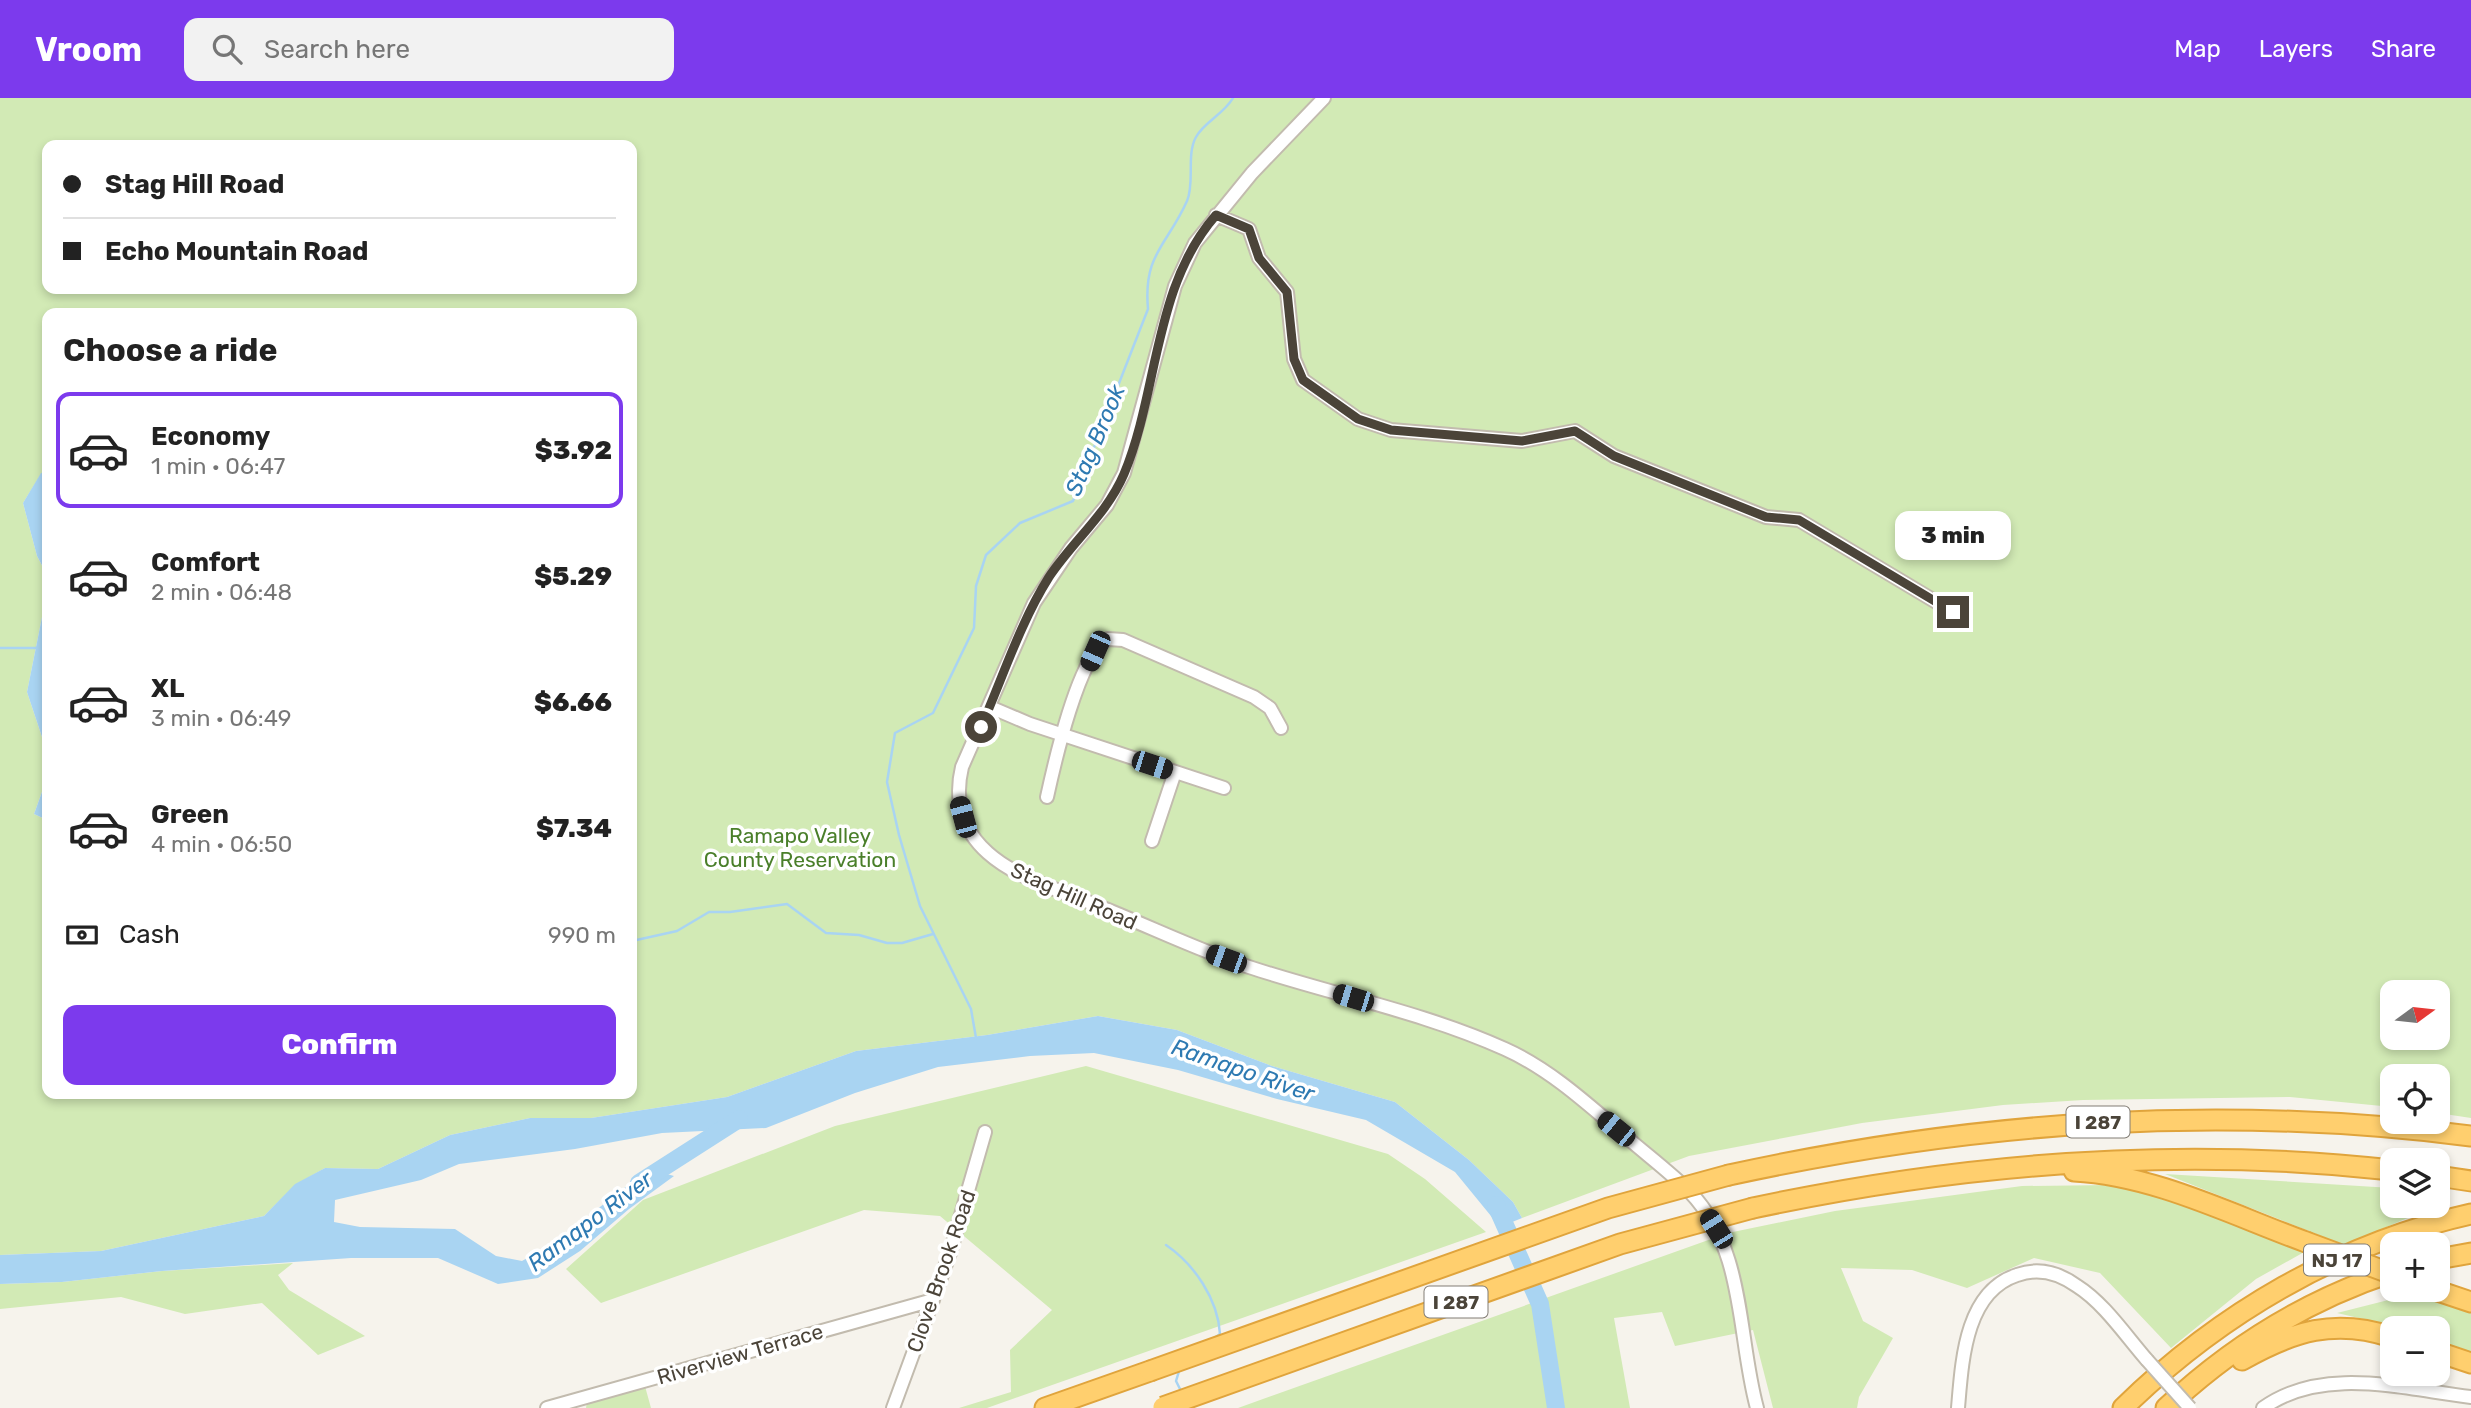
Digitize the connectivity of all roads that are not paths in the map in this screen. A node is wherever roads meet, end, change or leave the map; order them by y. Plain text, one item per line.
1 (1324, 98) edge
2 (1216, 215) junction
3 (1953, 612) dead end
4 (990, 707) junction
5 (1281, 728) dead end
6 (1061, 734) junction
7 (1175, 772) junction
8 (1223, 788) dead end
9 (1047, 797) dead end
10 (1152, 841) dead end
11 (985, 1132) dead end
12 (2471, 1136) edge
13 (2380, 1169) edge
14 (1926, 1177) junction
15 (2450, 1178) edge
16 (2471, 1181) edge
17 (2471, 1214) edge
18 (2471, 1253) edge
19 (2450, 1257) edge
20 (2471, 1262) edge
21 (2450, 1266) edge
22 (2380, 1270) edge
23 (2380, 1279) edge
24 (933, 1300) junction
25 (2380, 1333) edge
26 (2450, 1356) edge
27 (2471, 1363) edge
28 (2471, 1397) edge
29 (1957, 1404) edge
30 (1161, 1407) edge
31 (547, 1408) edge
32 (893, 1408) edge
33 (1045, 1408) edge
34 (1757, 1408) edge
35 (2123, 1408) edge
36 (2166, 1408) edge
37 (2190, 1408) edge
38 (2263, 1408) edge

1 - 2 street, Stag Hill Road
2 - 3 street
2 - 4 street, Stag Hill Road
4 - 6 street
4 - 34 street, Stag Hill Road
5 - 6 street
6 - 7 street
6 - 9 street
7 - 8 street
7 - 10 street
11 - 24 street, Clove Brook Road
12 - 33 highway, I 287, bridge
13 - 14 highway, I 287
14 - 22 highway, bridge
14 - 30 highway, I 287, bridge
15 - 16 highway
17 - 35 highway, NJ 17
18 - 19 highway
20 - 21 highway
23 - 36 highway, NJ 17
24 - 31 street, Riverview Terrace
24 - 32 street, Clove Brook Road
25 - 36 highway
26 - 27 highway
28 - 38 street
29 - 37 street, bridge

